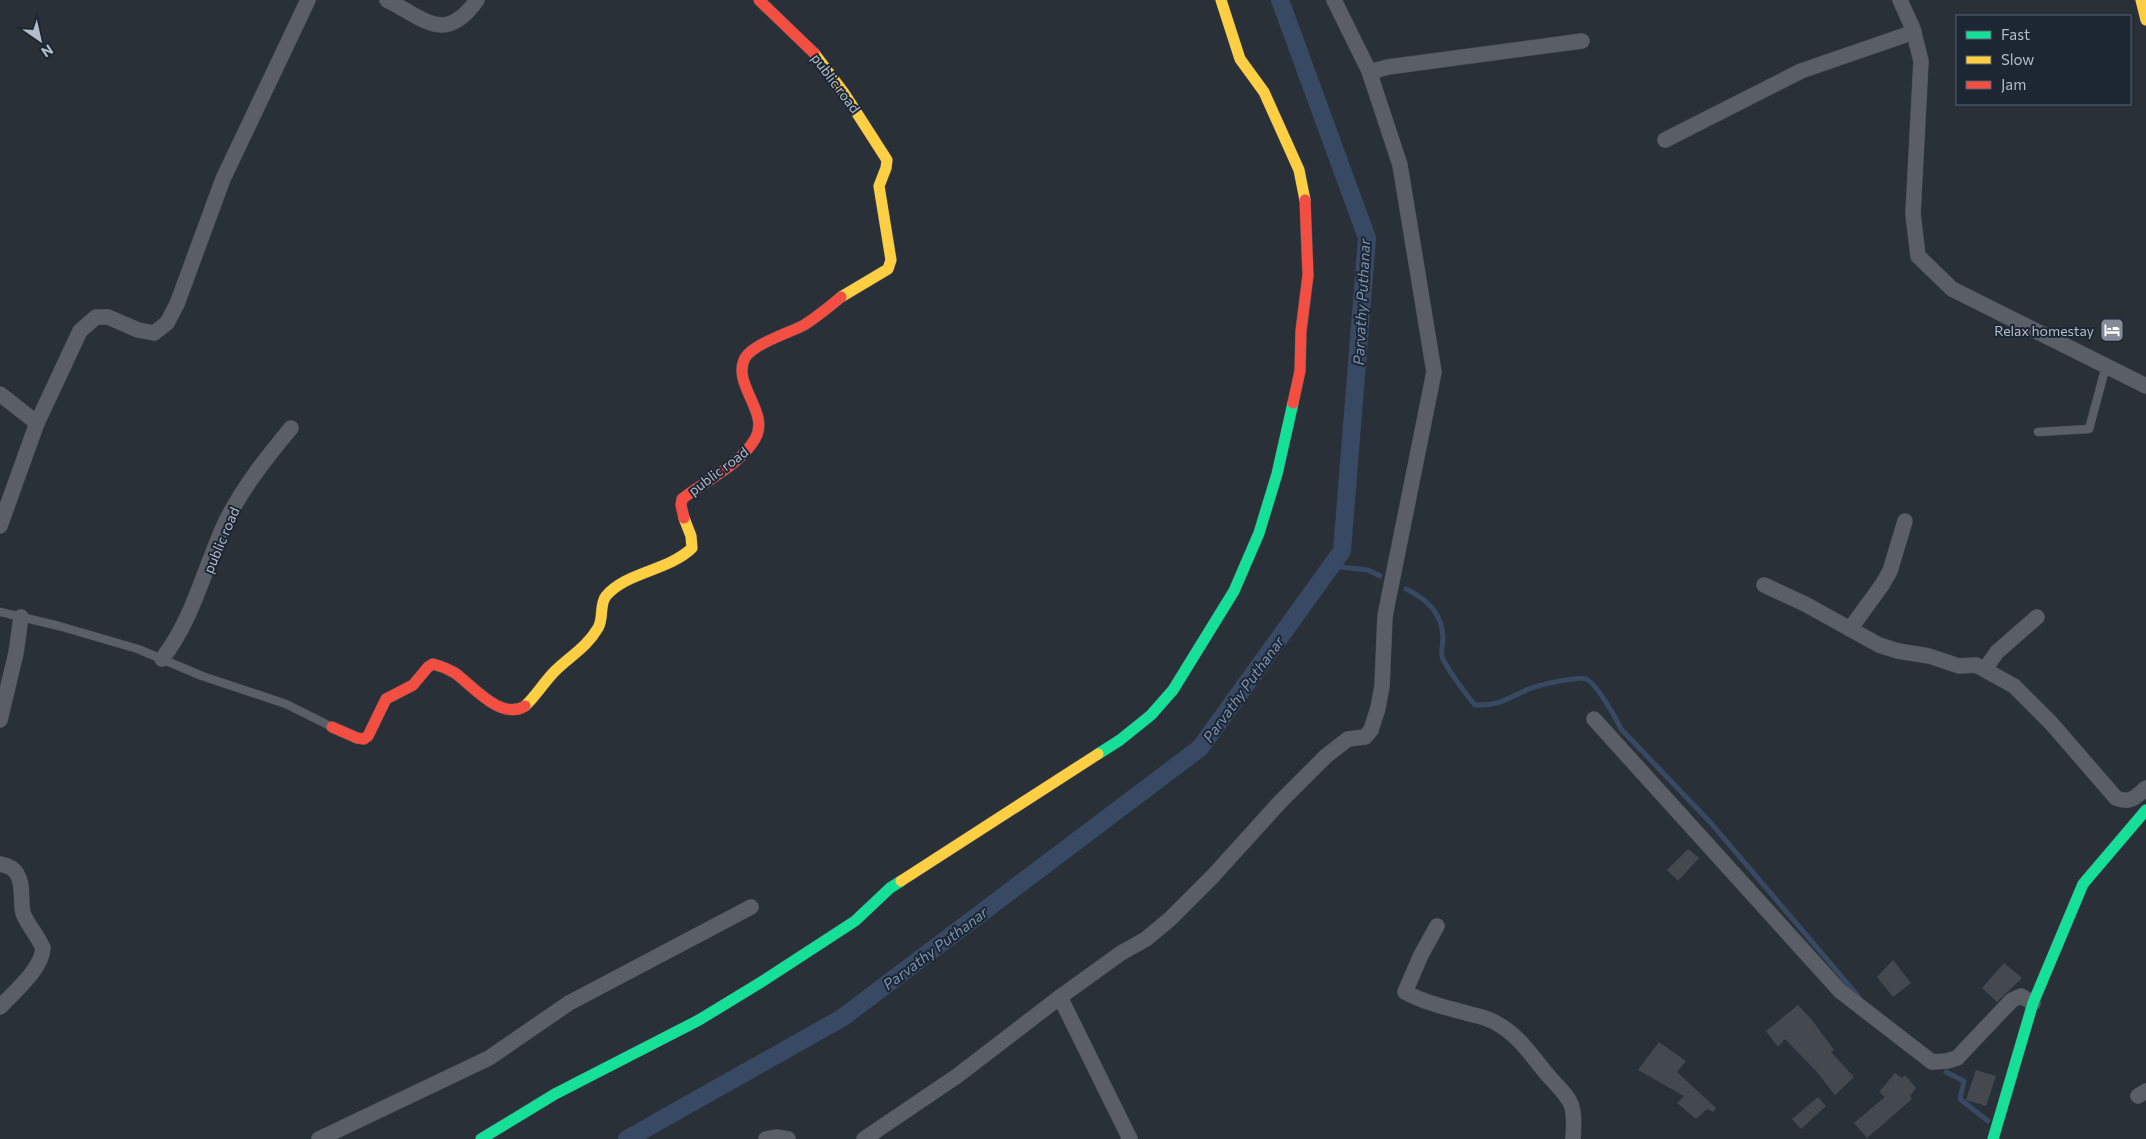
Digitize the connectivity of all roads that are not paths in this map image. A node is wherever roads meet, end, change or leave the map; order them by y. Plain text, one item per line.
1 (308, 0) edge
2 (387, 0) edge
3 (477, 0) edge
4 (759, 0) edge
5 (1221, 0) edge
6 (1334, 0) edge
7 (1900, 0) edge
8 (2141, 0) edge
9 (2146, 20) edge
10 (1914, 32) junction
11 (1582, 41) dead end
12 (1370, 76) junction
13 (1665, 140) dead end
14 (2106, 366) junction
15 (2146, 386) edge
16 (0, 394) edge
17 (37, 423) junction
18 (291, 428) dead end
19 (2038, 432) dead end
20 (1905, 521) dead end
21 (0, 526) edge
22 (1764, 585) dead end
23 (0, 612) edge
24 (21, 617) junction
25 (2037, 617) dead end
26 (1850, 629) junction
27 (162, 659) junction
28 (1985, 669) junction
29 (1594, 719) dead end
30 (0, 720) edge
31 (332, 726) joint
32 (2146, 788) edge
33 (2146, 810) edge
34 (0, 864) edge
35 (751, 907) dead end
36 (1437, 926) dead end
37 (1060, 997) junction
38 (2033, 1003) junction
39 (0, 1007) edge
40 (319, 1139) edge
41 (481, 1139) edge
42 (766, 1139) edge
43 (788, 1139) edge
44 (864, 1139) edge
45 (1130, 1139) edge
46 (1573, 1139) edge
47 (1993, 1139) edge

1 - 17 street
2 - 3 street
4 - 31 street, public road
5 - 41 street
6 - 12 street
7 - 10 street
8 - 9 street
10 - 13 street
10 - 14 street
11 - 12 street
12 - 37 street
14 - 15 street
14 - 19 lane
16 - 17 street
17 - 21 street
18 - 27 street, public road
20 - 26 street
22 - 26 street
23 - 24 lane
24 - 27 lane
24 - 30 street
25 - 28 street
26 - 28 street
27 - 31 lane
28 - 32 street
29 - 38 street
33 - 38 street
34 - 39 street
35 - 40 street
36 - 46 street
37 - 44 street
37 - 45 street
38 - 47 street
42 - 43 street

